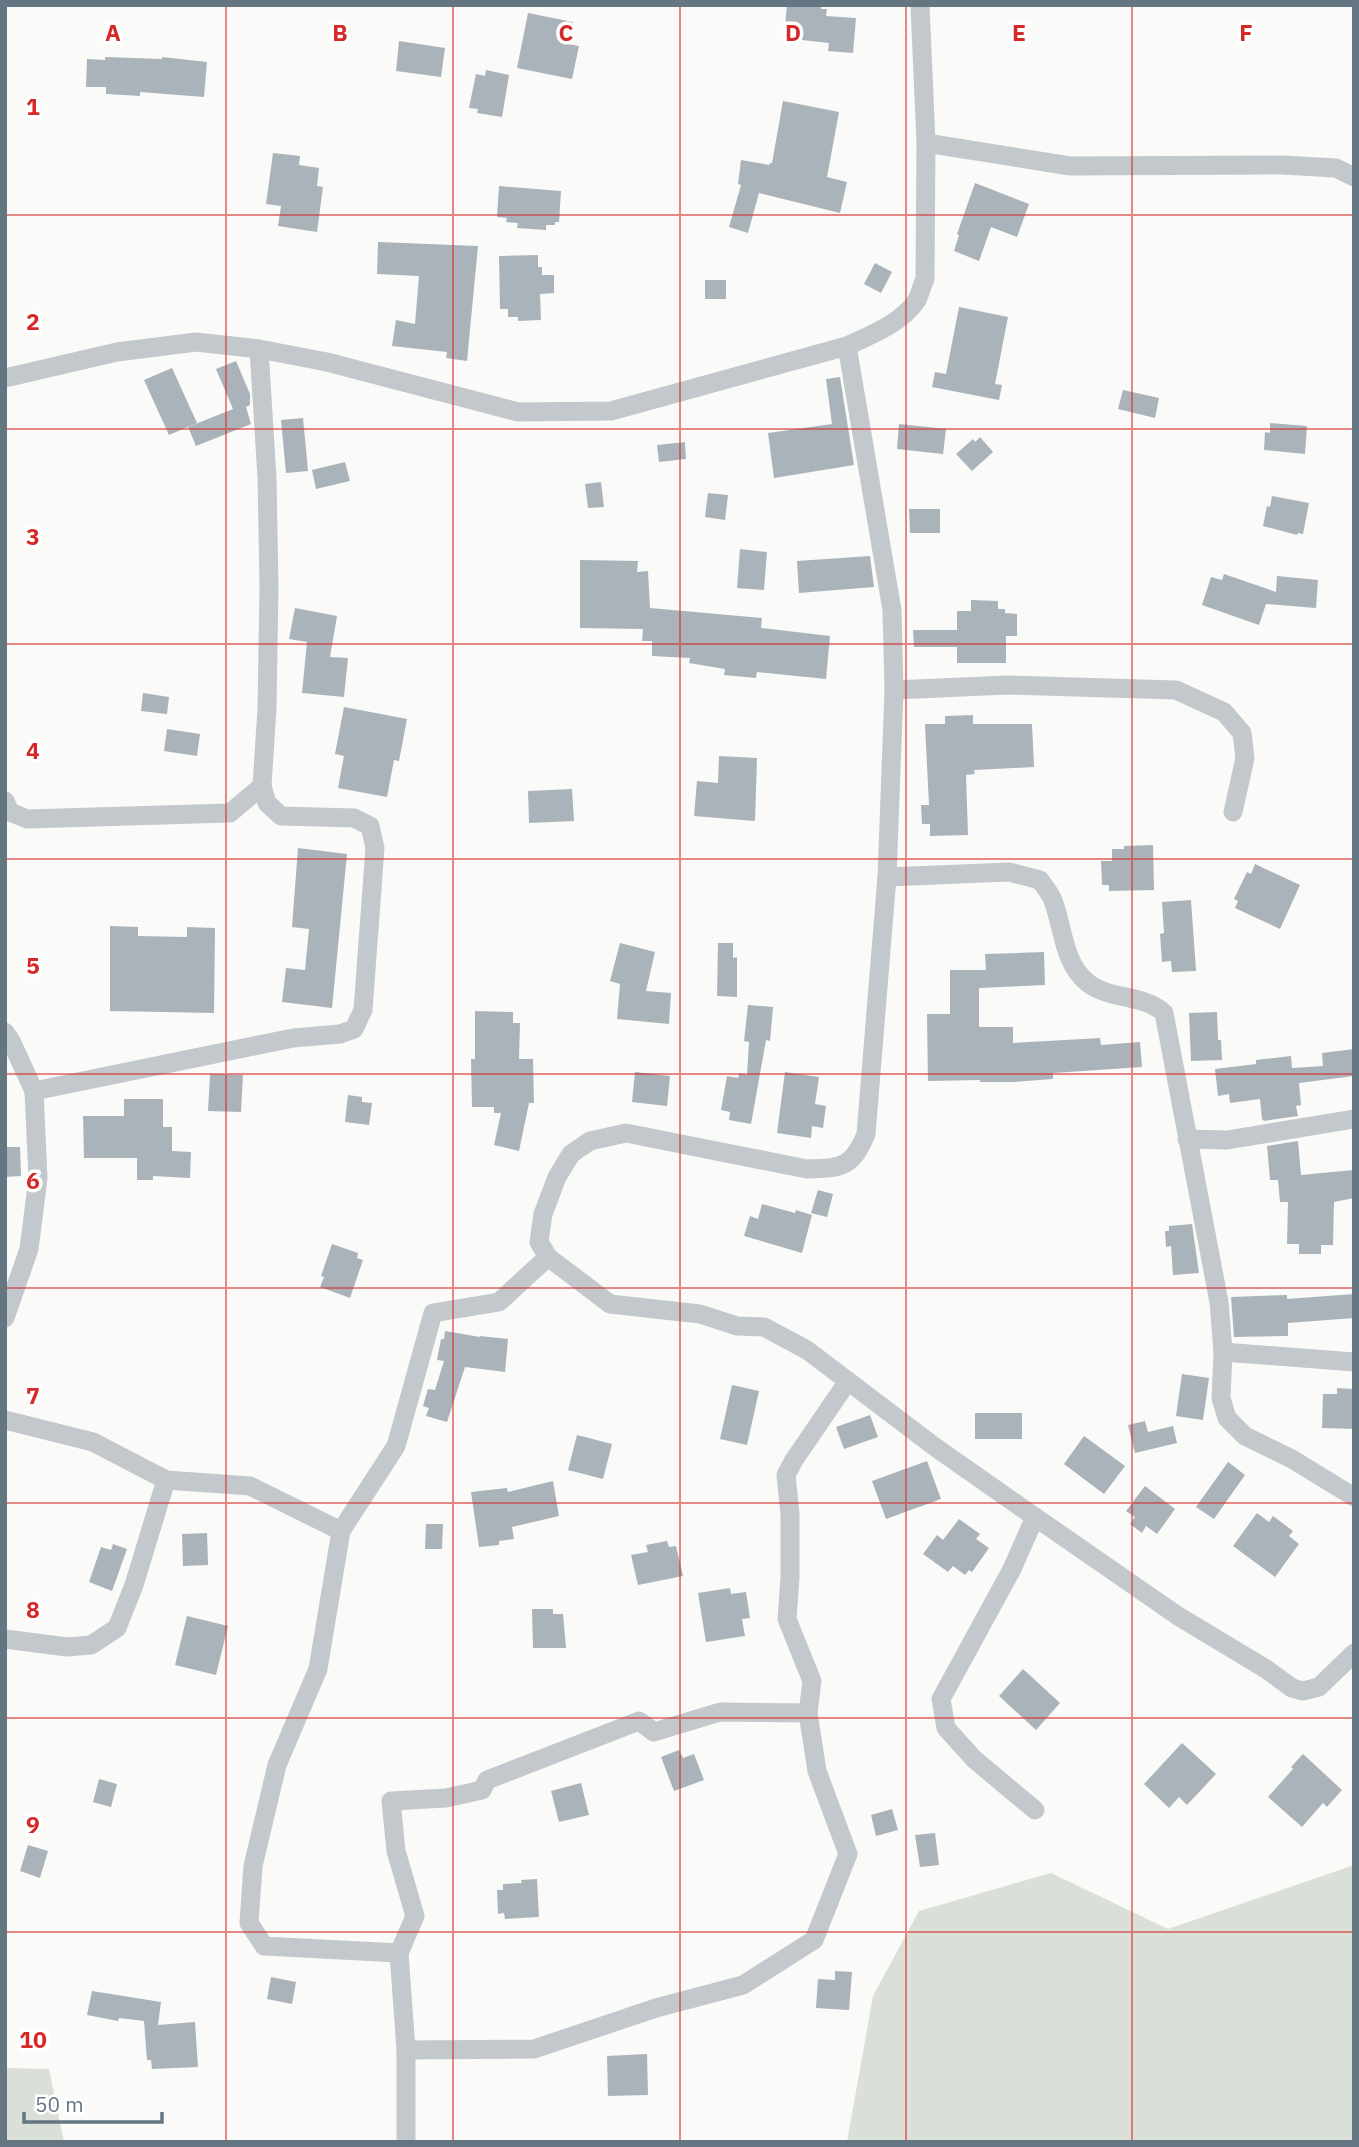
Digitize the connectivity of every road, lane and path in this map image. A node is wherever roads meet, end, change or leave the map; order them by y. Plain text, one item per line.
1 (920, 5) edge
2 (926, 143) junction
3 (1354, 177) edge
4 (847, 346) junction
5 (259, 349) junction
6 (5, 378) edge
7 (894, 690) junction
8 (262, 786) junction
9 (5, 801) edge
10 (1233, 812) dead end
11 (887, 877) junction
12 (5, 1032) edge
13 (34, 1091) junction
14 (1354, 1119) edge
15 (1187, 1139) junction
16 (548, 1257) junction
17 (5, 1318) edge
18 (1223, 1352) junction
19 (1354, 1362) edge
20 (848, 1381) junction
21 (5, 1420) edge
22 (166, 1480) junction
23 (1354, 1497) edge
24 (1035, 1517) junction
25 (341, 1531) junction
26 (5, 1639) edge
27 (1354, 1653) edge
28 (808, 1713) junction
29 (1035, 1810) dead end
30 (398, 1953) junction
31 (407, 2050) junction
32 (407, 2142) edge

1 - 2 street
2 - 3 street
2 - 4 street
4 - 5 street
4 - 7 street
5 - 6 street
5 - 8 street
7 - 10 street
7 - 11 street
8 - 9 street
8 - 13 street
11 - 15 street
11 - 16 street
12 - 13 street
13 - 17 street
14 - 15 street
15 - 18 street
16 - 20 street
16 - 25 street
18 - 19 street
18 - 23 street
20 - 24 street
20 - 28 street
21 - 22 street
22 - 25 street
22 - 26 street
24 - 27 street
24 - 29 street
25 - 30 street
28 - 30 street
28 - 31 street
30 - 31 street
31 - 32 street

